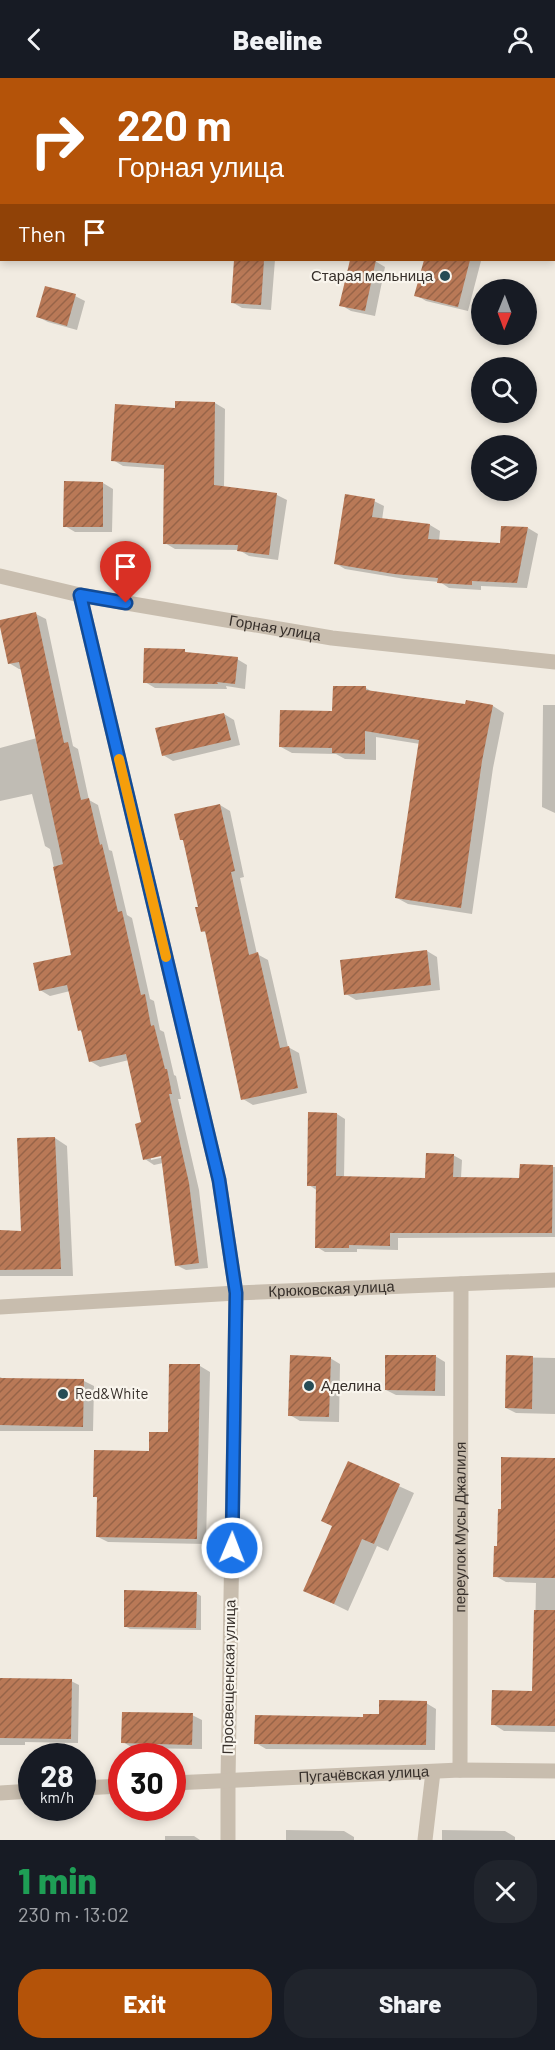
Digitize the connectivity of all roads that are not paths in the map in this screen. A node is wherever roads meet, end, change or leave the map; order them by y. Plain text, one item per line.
1 (0, 576) edge
2 (80, 595) junction
3 (555, 662) edge
4 (555, 1280) edge
5 (461, 1284) junction
6 (236, 1293) junction
7 (0, 1306) edge
8 (460, 1770) junction
9 (555, 1771) edge
10 (433, 1772) junction
11 (228, 1780) junction
12 (186, 1782) edge
13 (18, 1792) edge
14 (0, 1793) edge
15 (228, 1840) edge
16 (425, 1840) edge

1 - 2 street, Горная улица
2 - 3 street, Горная улица
2 - 6 street, Просвещенская улица
4 - 5 street, Крюковская улица
5 - 6 street, Крюковская улица
5 - 8 street, переулок Мусы Джалиля
6 - 7 street, Крюковская улица
6 - 11 street, Просвещенская улица
8 - 9 street, Пугачёвская улица
8 - 10 street, Пугачёвская улица
10 - 11 street, Пугачёвская улица
10 - 16 street
11 - 12 street, Пугачёвская улица
11 - 15 street, Просвещенская улица
13 - 14 street

